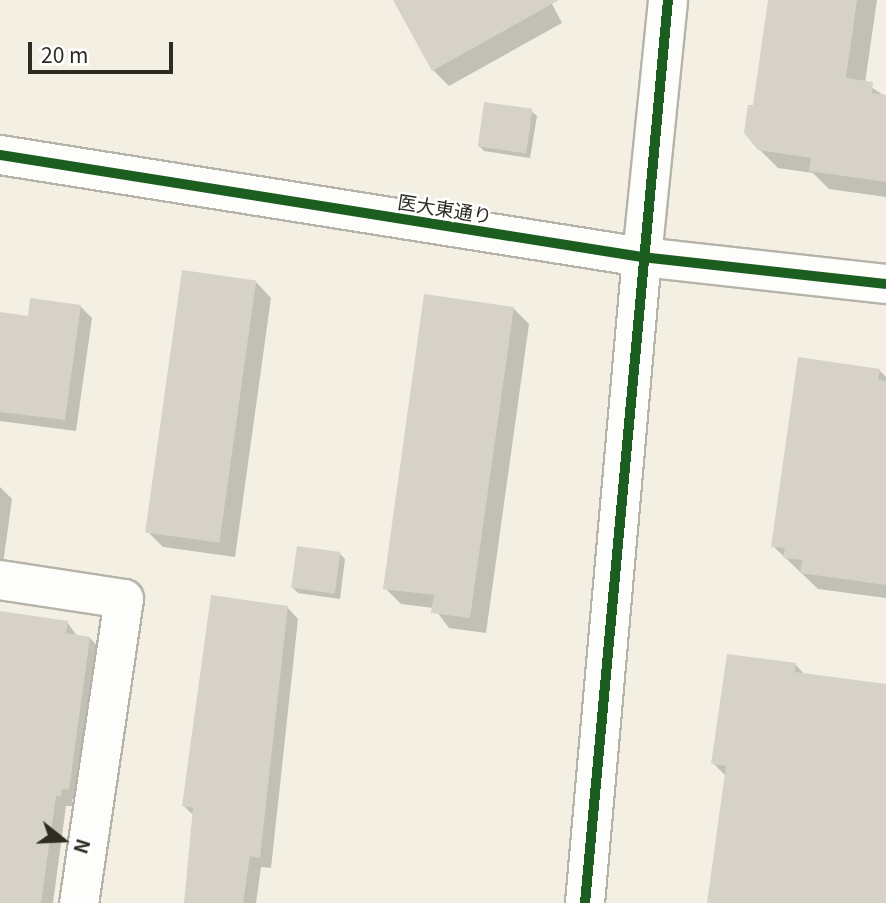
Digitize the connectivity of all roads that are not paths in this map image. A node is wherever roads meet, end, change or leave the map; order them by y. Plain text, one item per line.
1 (668, 0) edge
2 (0, 155) edge
3 (642, 257) junction
4 (886, 284) edge
5 (0, 580) edge
6 (79, 903) edge
7 (585, 903) edge

1 - 3 street
2 - 3 street, 医大東通り
3 - 4 street, 医大東通り
3 - 7 street
5 - 6 street

